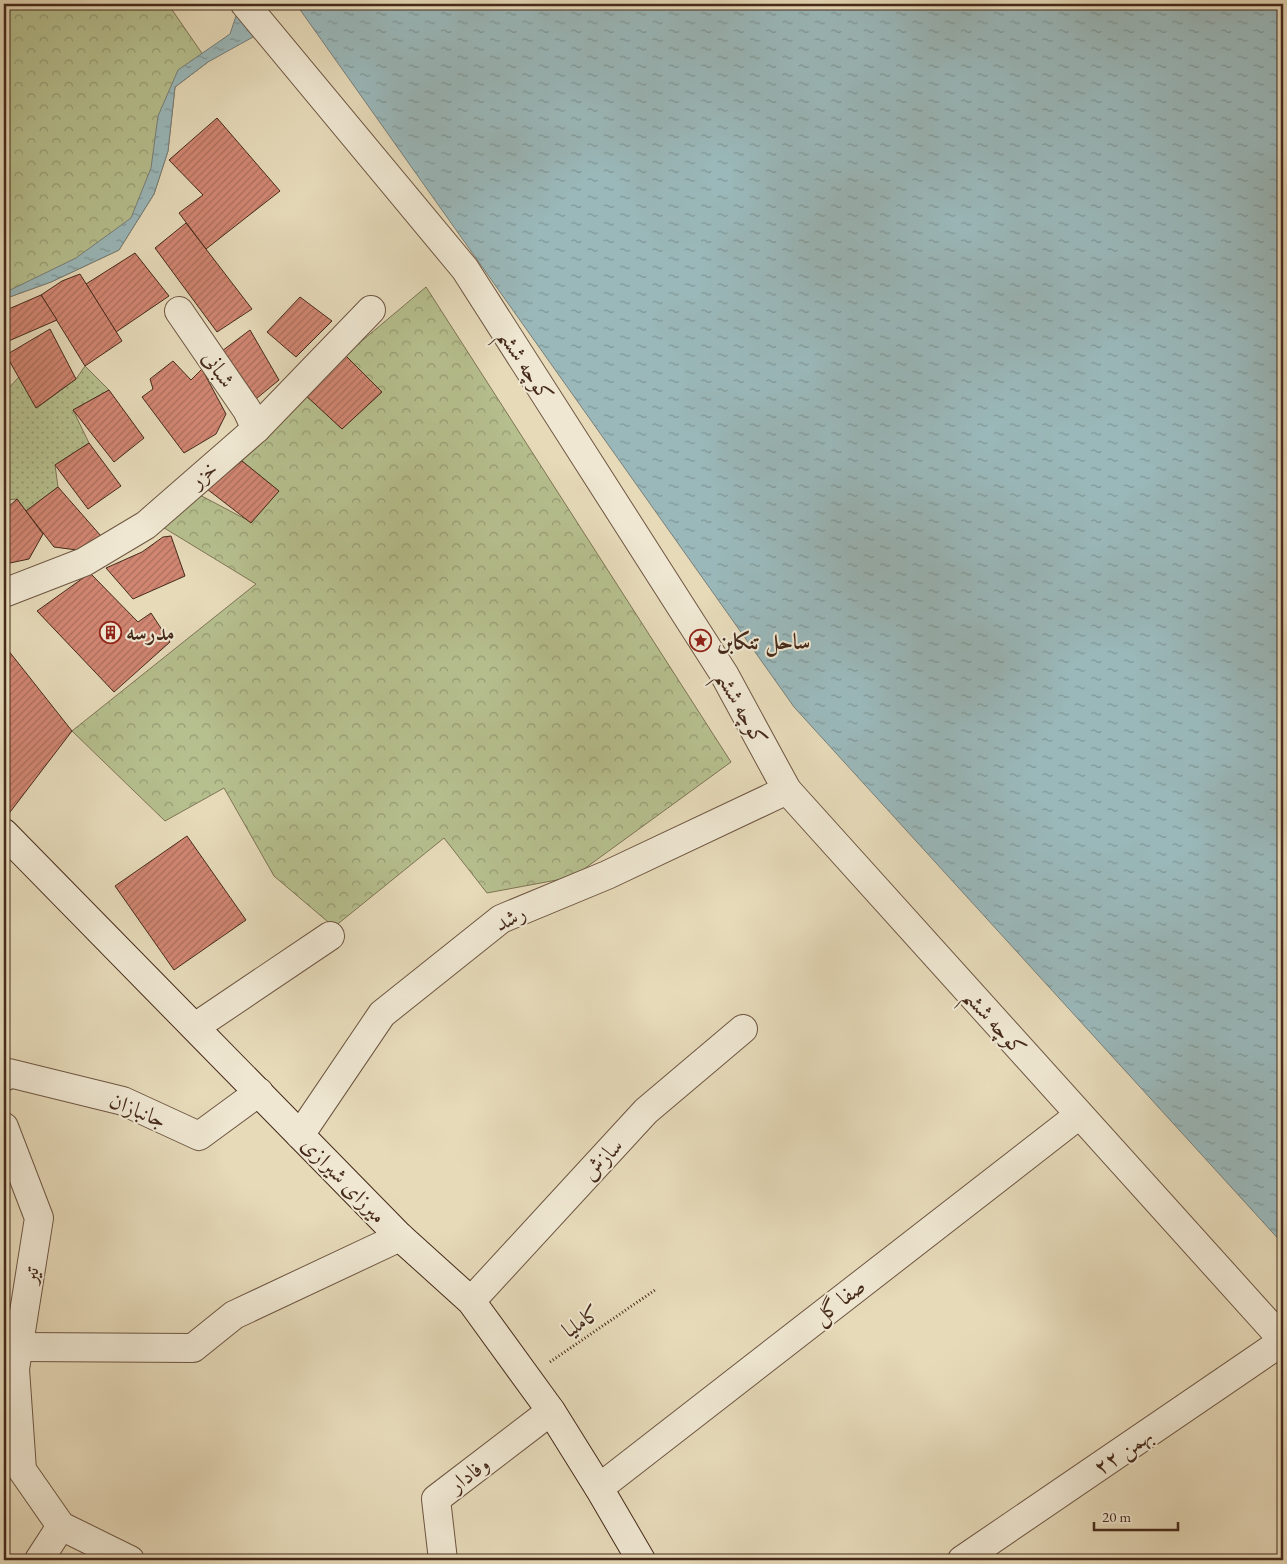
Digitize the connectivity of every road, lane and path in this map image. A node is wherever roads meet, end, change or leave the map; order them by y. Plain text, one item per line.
1 (245, 4) edge
2 (371, 310) dead end
3 (180, 311) dead end
4 (256, 429) junction
5 (4, 593) edge
6 (788, 790) junction
7 (4, 833) edge
8 (330, 936) dead end
9 (195, 1028) junction
10 (743, 1029) dead end
11 (4, 1077) edge
12 (259, 1092) junction
13 (1079, 1115) junction
14 (300, 1135) junction
15 (6, 1142) edge
16 (400, 1237) junction
17 (655, 1290) dead end
18 (471, 1301) junction
19 (1283, 1341) edge
20 (19, 1347) junction
21 (526, 1377) junction
22 (551, 1411) junction
23 (599, 1488) junction
24 (61, 1526) junction
25 (39, 1560) edge
26 (130, 1560) edge
27 (443, 1560) edge
28 (641, 1560) edge
29 (962, 1560) edge

1 - 6 street, کوچه ششم
2 - 4 street, خزر
3 - 4 street, شبانی
4 - 5 street, خزر
6 - 13 street, کوچه ششم
6 - 14 street, رشد
7 - 9 street, میرزای شیرازی
8 - 9 street
9 - 12 street, میرزای شیرازی
10 - 18 street, سازش
11 - 12 street, جانبازان
12 - 14 street, میرزای شیرازی
13 - 19 street, کوچه ششم
13 - 23 street, صفا گل
14 - 16 street, میرزای شیرازی
15 - 20 street, تیر
16 - 18 street, میرزای شیرازی
16 - 20 street
17 - 21 path, کاملیا
18 - 21 street, میرزای شیرازی
19 - 29 street, ۲۲ بهمن
20 - 24 street, تیر
21 - 22 street, میرزای شیرازی
22 - 23 street, میرزای شیرازی
22 - 27 street, وفادار
23 - 28 street, میرزای شیرازی
24 - 25 street
24 - 26 street

